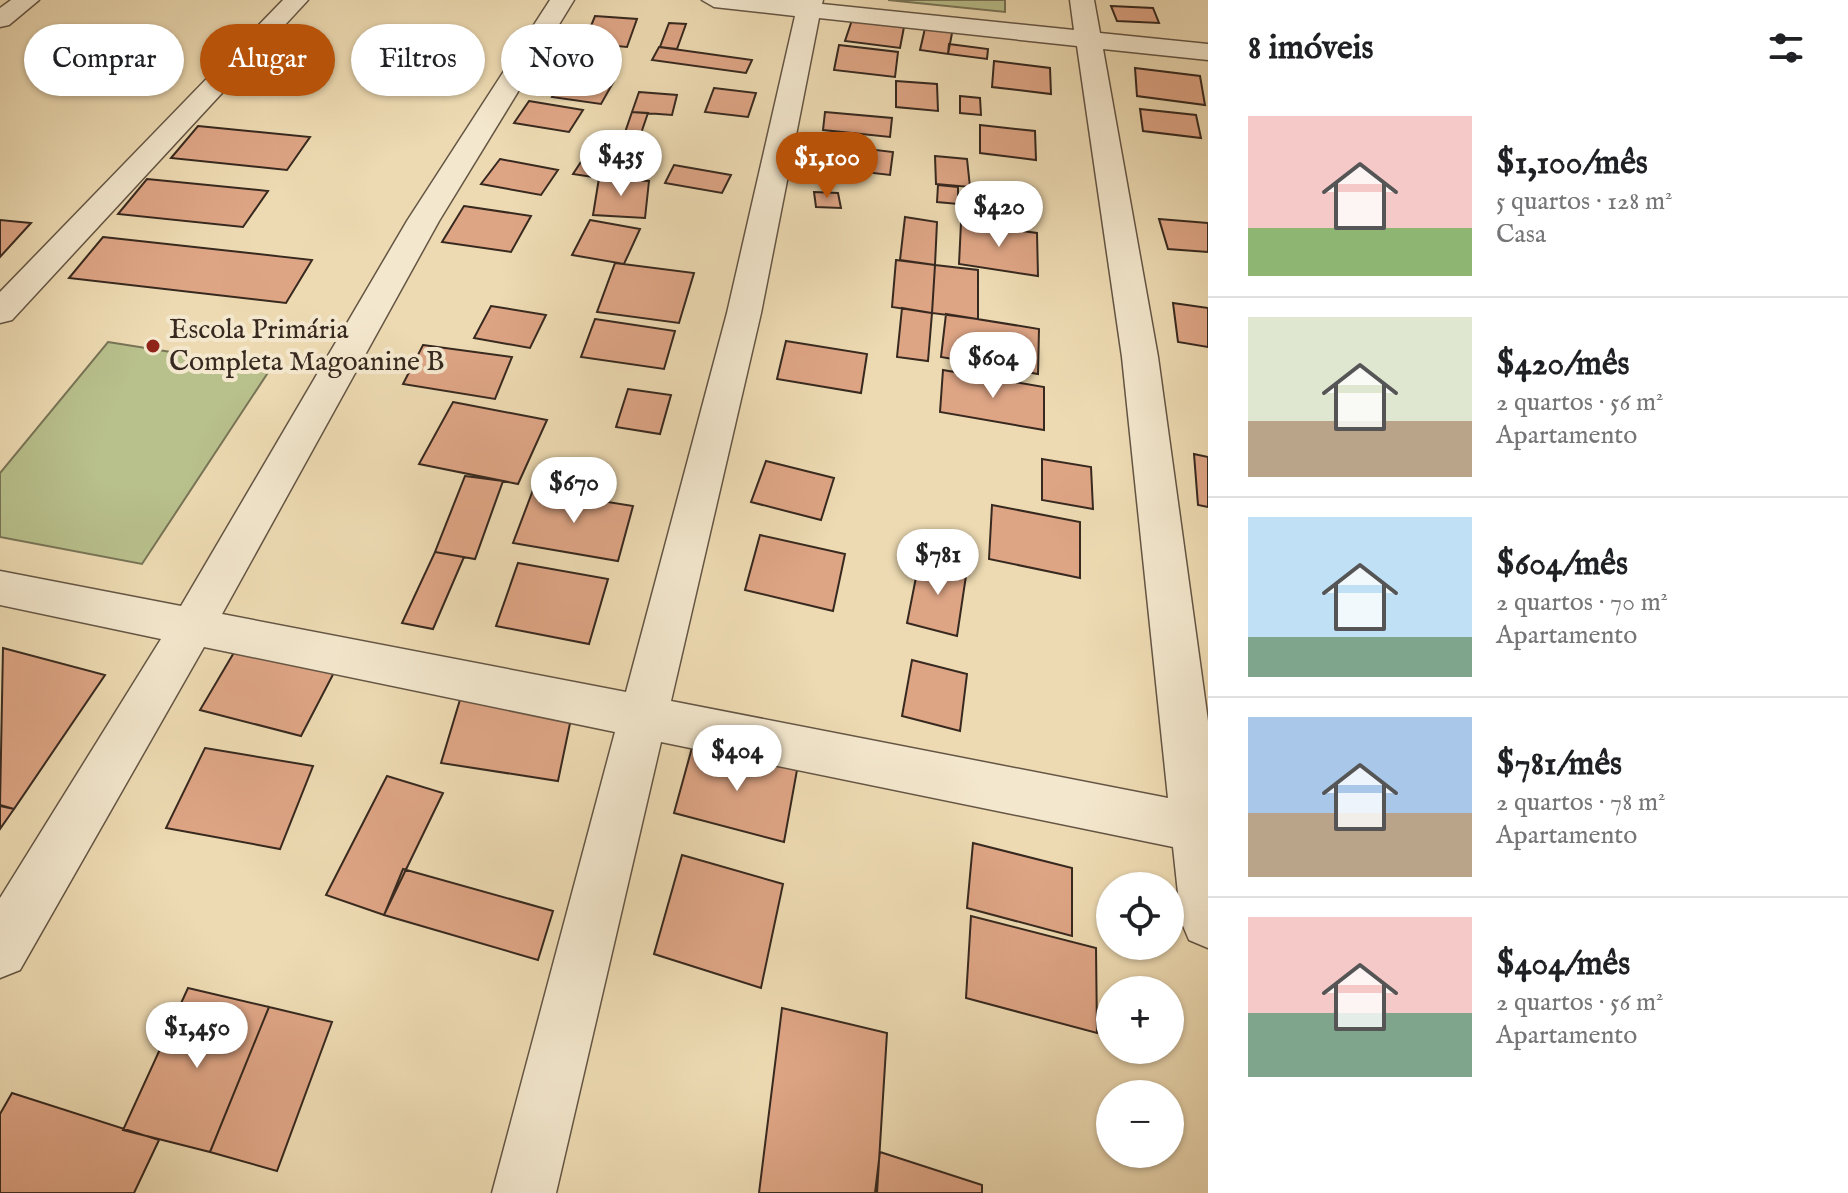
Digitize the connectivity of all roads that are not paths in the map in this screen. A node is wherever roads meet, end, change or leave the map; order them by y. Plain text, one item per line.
1 (27, 0) edge
2 (296, 0) edge
3 (562, 0) edge
4 (714, 0) edge
5 (1082, 0) edge
6 (810, 5) edge
7 (0, 20) edge
8 (1091, 41) junction
9 (1208, 52) edge
10 (0, 312) edge
11 (0, 588) edge
12 (192, 627) junction
13 (643, 716) junction
14 (1202, 829) edge
15 (1208, 921) edge
16 (0, 950) edge
17 (524, 1193) edge

1 - 7 street
2 - 10 street
3 - 12 street
4 - 6 street
5 - 8 street
6 - 8 street
6 - 13 street
8 - 9 street
8 - 14 street
11 - 12 street
12 - 13 street
12 - 16 street
13 - 14 street
13 - 17 street
14 - 15 street

